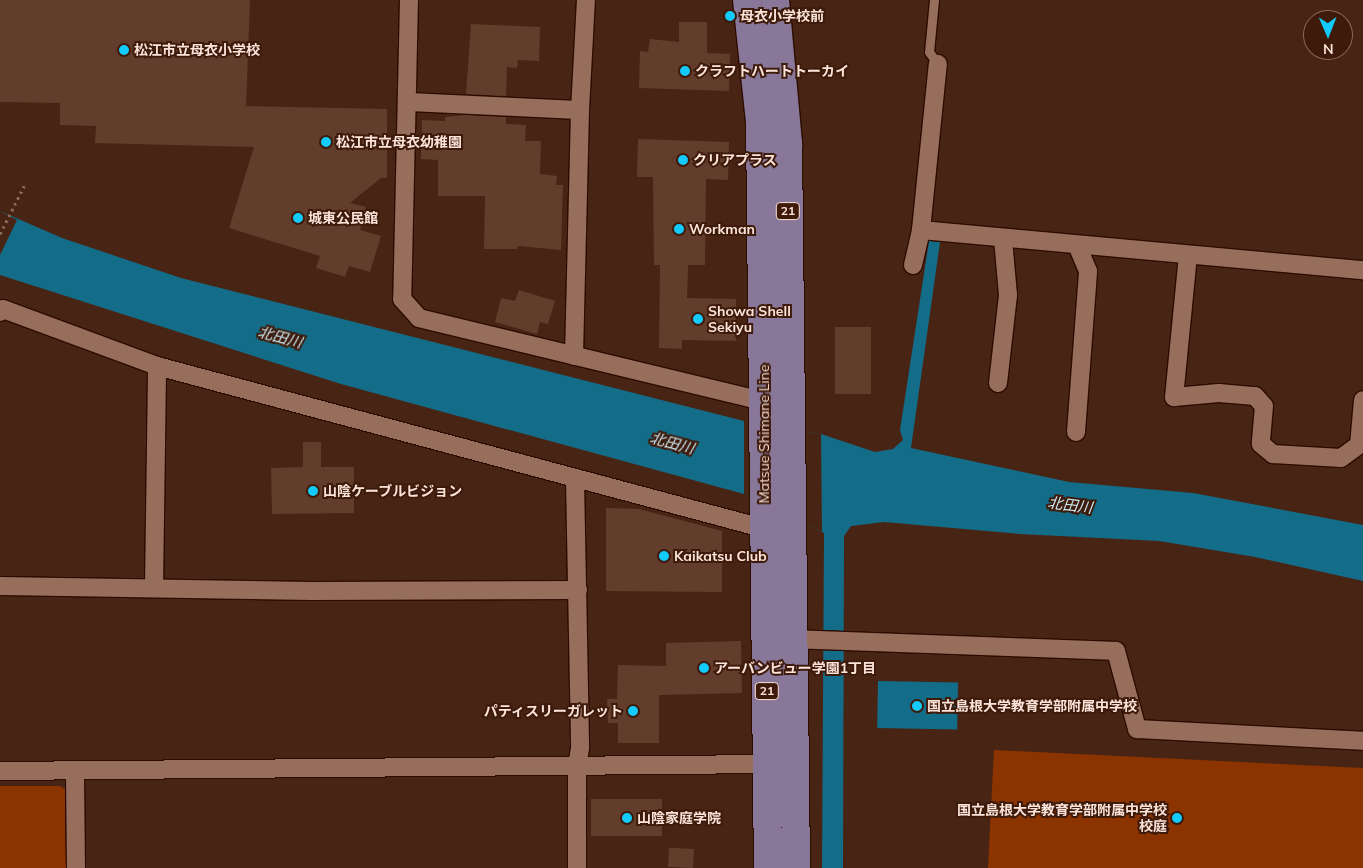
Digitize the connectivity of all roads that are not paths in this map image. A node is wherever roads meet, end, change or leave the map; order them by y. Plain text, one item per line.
1 (409, 0) edge
2 (586, 0) edge
3 (747, 0) edge
4 (775, 0) edge
5 (934, 0) edge
6 (938, 64) joint
7 (408, 102) junction
8 (580, 110) junction
9 (921, 230) junction
10 (1003, 239) junction
11 (1077, 245) junction
12 (1188, 255) junction
13 (913, 265) dead end
14 (1363, 270) edge
15 (0, 312) edge
16 (574, 356) junction
17 (157, 366) junction
18 (998, 383) dead end
19 (1363, 400) edge
20 (765, 408) junction
21 (1076, 432) dead end
22 (575, 480) junction
23 (765, 522) junction
24 (0, 586) edge
25 (154, 588) junction
26 (578, 590) junction
27 (793, 639) junction
28 (1363, 741) edge
29 (768, 764) junction
30 (577, 766) junction
31 (0, 771) edge
32 (74, 773) junction
33 (76, 868) edge
34 (577, 868) edge
35 (768, 868) edge
36 (796, 868) edge

1 - 7 street
2 - 8 street
3 - 20 main road, Matsue Shimane Line / 21
4 - 27 main road, Matsue Shimane Line / 21
5 - 6 lane
6 - 9 street
7 - 8 street
7 - 16 street
8 - 16 street
9 - 10 street
9 - 13 street
10 - 11 street
10 - 18 street
11 - 12 street
11 - 21 street
12 - 14 street
12 - 19 street
15 - 17 street
16 - 20 street
17 - 22 street
17 - 25 street
20 - 23 main road, Matsue Shimane Line / 21
22 - 23 street
22 - 26 street
23 - 29 main road, Matsue Shimane Line / 21
24 - 25 street
25 - 26 street
26 - 30 street
27 - 28 street
27 - 36 main road, Matsue Shimane Line / 21
29 - 30 street
29 - 35 main road, Matsue Shimane Line / 21
30 - 32 street
30 - 34 street
31 - 32 street
32 - 33 street

